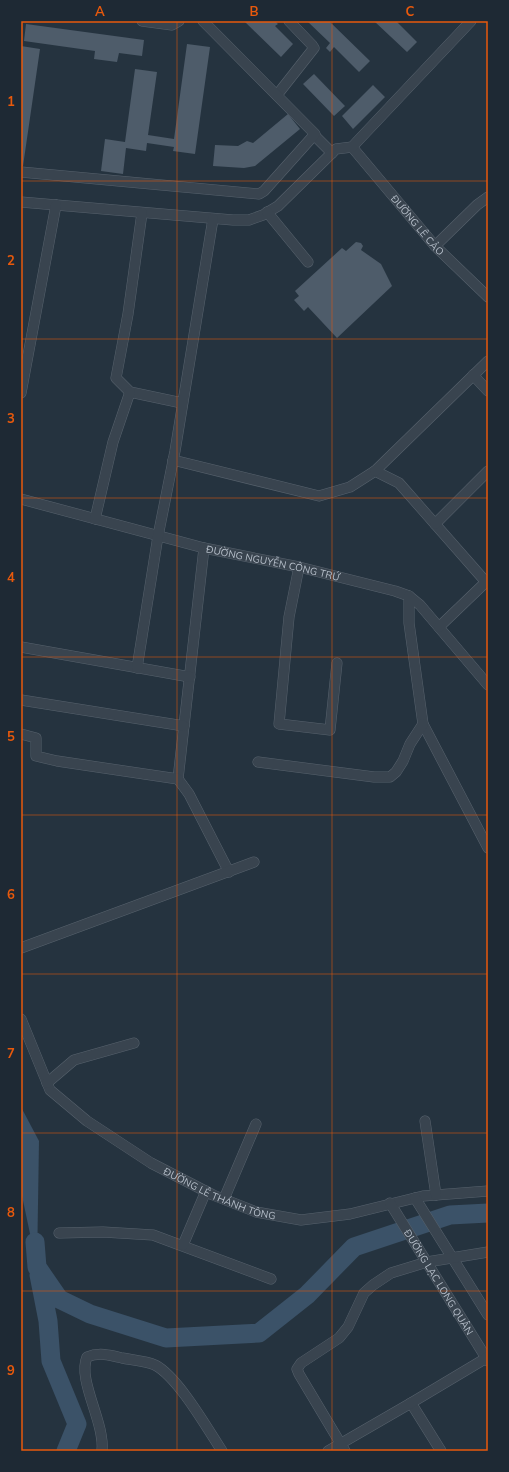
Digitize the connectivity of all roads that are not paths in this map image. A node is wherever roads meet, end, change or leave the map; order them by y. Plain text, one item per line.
1 (142, 21) edge
2 (179, 21) edge
3 (203, 21) edge
4 (289, 21) edge
5 (471, 21) edge
6 (277, 95) junction
7 (314, 135) junction
8 (352, 147) junction
9 (332, 153) junction
10 (21, 172) edge
11 (488, 197) edge
12 (21, 202) edge
13 (56, 205) junction
14 (267, 212) junction
15 (142, 213) junction
16 (213, 219) junction
17 (435, 246) junction
18 (308, 262) dead end
19 (488, 297) edge
20 (488, 361) edge
21 (473, 375) junction
22 (488, 391) edge
23 (21, 392) edge
24 (130, 392) junction
25 (182, 403) junction
26 (173, 460) junction
27 (488, 470) edge
28 (375, 471) junction
29 (21, 499) edge
30 (94, 519) junction
31 (436, 524) junction
32 (158, 536) junction
33 (204, 548) junction
34 (299, 567) junction
35 (487, 581) edge
36 (409, 596) junction
37 (439, 627) junction
38 (21, 647) edge
39 (337, 663) dead end
40 (138, 668) junction
41 (190, 677) junction
42 (488, 685) edge
43 (21, 700) edge
44 (423, 724) junction
45 (184, 726) junction
46 (21, 734) edge
47 (258, 762) dead end
48 (178, 779) junction
49 (488, 848) edge
50 (254, 862) dead end
51 (229, 872) junction
52 (21, 948) edge
53 (21, 1019) edge
54 (134, 1043) dead end
55 (47, 1083) junction
56 (425, 1121) dead end
57 (256, 1124) dead end
58 (206, 1191) junction
59 (488, 1191) edge
60 (436, 1195) junction
61 (415, 1198) junction
62 (224, 1199) junction
63 (390, 1203) junction
64 (59, 1233) dead end
65 (183, 1245) junction
66 (488, 1252) edge
67 (451, 1257) junction
68 (427, 1262) junction
69 (271, 1279) dead end
70 (488, 1315) edge
71 (487, 1359) edge
72 (411, 1403) junction
73 (342, 1447) edge
74 (102, 1451) edge
75 (222, 1451) edge
76 (328, 1451) edge
77 (441, 1451) edge

1 - 2 street
3 - 6 street
4 - 6 street
5 - 8 street
6 - 7 street
7 - 9 street
7 - 10 street
8 - 9 street
8 - 17 street, ĐƯỜNG LÊ CẢO
9 - 14 street
11 - 17 street
12 - 13 street
13 - 15 street
13 - 23 street
14 - 16 street
14 - 18 street
15 - 16 street
15 - 24 street
16 - 25 street
17 - 19 street, ĐƯỜNG LÊ CẢO
20 - 21 street
21 - 22 street
21 - 28 street
24 - 25 street
24 - 30 street
25 - 26 street
26 - 28 street
26 - 32 street
27 - 31 street
28 - 31 street
29 - 30 street, ĐƯỜNG NGUYỄN CÔNG TRỨ
30 - 32 street, ĐƯỜNG NGUYỄN CÔNG TRỨ
31 - 35 street
32 - 33 street, ĐƯỜNG NGUYỄN CÔNG TRỨ
32 - 40 street
33 - 34 street, ĐƯỜNG NGUYỄN CÔNG TRỨ
33 - 41 street
34 - 36 street, ĐƯỜNG NGUYỄN CÔNG TRỨ
34 - 39 street
35 - 37 street
36 - 37 street, ĐƯỜNG NGUYỄN CÔNG TRỨ
36 - 44 street
37 - 42 street, ĐƯỜNG NGUYỄN CÔNG TRỨ
38 - 40 street
40 - 41 street
41 - 45 street
43 - 45 street
44 - 47 street
44 - 49 street
45 - 48 street
46 - 48 street
48 - 51 street
50 - 51 street
51 - 52 street
53 - 55 street, ĐƯỜNG LÊ THÁNH TÔNG
54 - 55 street
55 - 58 street, ĐƯỜNG LÊ THÁNH TÔNG
56 - 60 street
57 - 62 street
58 - 62 street, ĐƯỜNG LÊ THÁNH TÔNG
58 - 65 street
59 - 60 street, ĐƯỜNG LÊ THÁNH TÔNG
60 - 61 street, ĐƯỜNG LÊ THÁNH TÔNG
61 - 63 street, ĐƯỜNG LÊ THÁNH TÔNG
61 - 67 street
62 - 63 street, ĐƯỜNG LÊ THÁNH TÔNG
63 - 68 street, ĐƯỜNG LẠC LONG QUÂN
64 - 65 street
65 - 69 street
66 - 67 street
67 - 68 street
67 - 70 street
68 - 71 street, ĐƯỜNG LẠC LONG QUÂN
68 - 73 street
71 - 72 street
72 - 73 street
72 - 77 street
73 - 76 street
74 - 75 street

